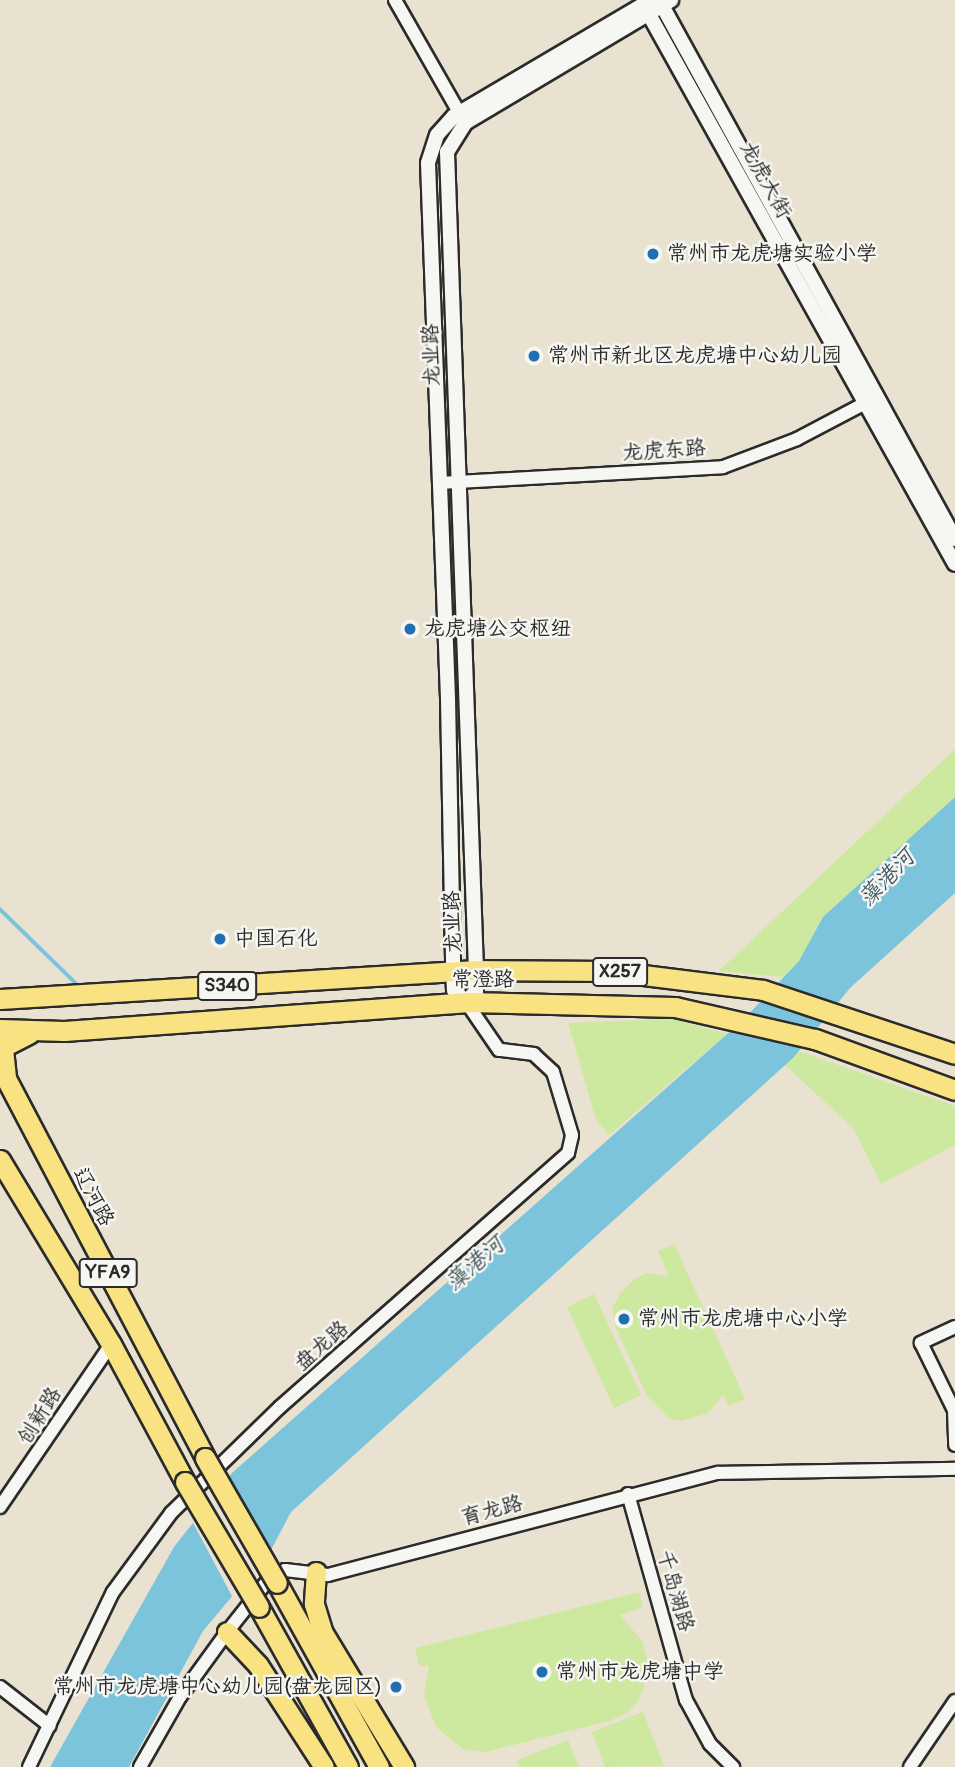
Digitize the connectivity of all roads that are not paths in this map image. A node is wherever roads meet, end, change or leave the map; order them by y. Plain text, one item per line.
1 (394, 0) edge
2 (654, 4) edge
3 (462, 118) junction
4 (870, 400) junction
5 (439, 483) junction
6 (455, 484) junction
7 (955, 539) edge
8 (955, 564) edge
9 (476, 970) junction
10 (453, 971) junction
11 (0, 999) edge
12 (466, 1002) junction
13 (0, 1030) edge
14 (43, 1031) junction
15 (955, 1054) edge
16 (0, 1067) edge
17 (10, 1088) junction
18 (955, 1090) edge
19 (0, 1160) edge
20 (955, 1327) edge
21 (111, 1344) junction
22 (955, 1445) edge
23 (955, 1469) edge
24 (628, 1494) junction
25 (0, 1507) edge
26 (316, 1572) junction
27 (227, 1632) junction
28 (0, 1687) edge
29 (955, 1702) edge
30 (50, 1726) junction
31 (29, 1767) edge
32 (140, 1767) edge
33 (324, 1767) edge
34 (348, 1767) edge
35 (379, 1767) edge
36 (404, 1767) edge
37 (733, 1767) edge
38 (910, 1767) edge

1 - 3 street
2 - 3 street, 龙业路
2 - 4 street, 龙虎大街
3 - 5 street, 龙业路
3 - 6 street, 龙业路
4 - 6 street, 龙虎东路
4 - 7 street, 龙虎大街
4 - 8 street, 龙虎大街
5 - 6 street, 龙虎东路
5 - 10 street, 龙业路
6 - 9 street, 龙业路
9 - 10 main road, 常澄路
9 - 12 street, 龙业路
9 - 15 main road, 常澄路 / X257
10 - 11 main road, 常澄路 / S340
10 - 12 street, 龙业路
12 - 14 main road, 常澄路 / S340
12 - 18 main road, 常澄路 / X257
12 - 30 street, 盘龙路
13 - 14 main road, 常澄路
14 - 17 main road
16 - 17 main road, 辽河路 / YFA9
17 - 35 main road, 辽河路 / YFA9, bridge
19 - 21 main road, YFA9
20 - 22 street
21 - 25 street, 创新路
21 - 34 main road, YFA9, bridge
23 - 24 street, 育龙路
24 - 26 street, 育龙路
24 - 37 street, 千岛湖路
26 - 27 street, 育龙路
26 - 36 main road
27 - 32 street, 育龙路
27 - 33 main road
28 - 30 street
29 - 38 street
30 - 31 street, 盘龙路

